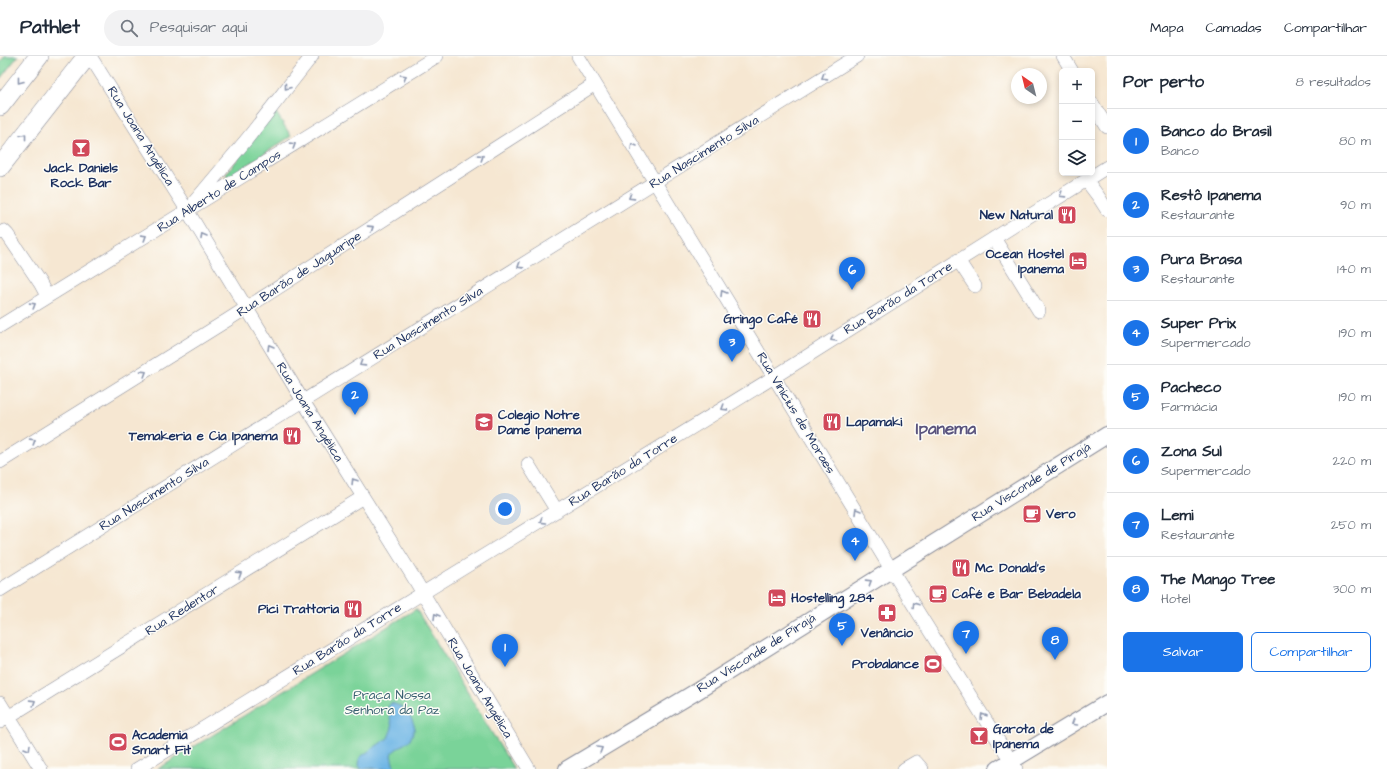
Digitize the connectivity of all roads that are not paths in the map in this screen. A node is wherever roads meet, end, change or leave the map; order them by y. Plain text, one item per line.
1 (39, 56) edge
2 (87, 56) edge
3 (90, 56) edge
4 (312, 56) edge
5 (437, 56) edge
6 (578, 56) edge
7 (857, 56) edge
8 (1063, 56) edge
9 (1070, 68) edge
10 (596, 84) junction
11 (1093, 104) edge
12 (0, 106) edge
13 (1107, 127) edge
14 (229, 160) junction
15 (1, 165) edge
16 (1107, 167) edge
17 (242, 177) junction
18 (1086, 180) junction
19 (655, 182) junction
20 (187, 210) junction
21 (1107, 210) edge
22 (0, 233) edge
23 (994, 238) junction
24 (958, 260) junction
25 (975, 286) dead end
26 (47, 296) junction
27 (247, 308) junction
28 (1039, 311) dead end
29 (0, 326) edge
30 (774, 377) junction
31 (302, 401) junction
32 (1107, 435) edge
33 (0, 462) edge
34 (528, 464) dead end
35 (363, 497) junction
36 (557, 511) junction
37 (891, 569) junction
38 (0, 590) edge
39 (422, 593) junction
40 (0, 703) edge
41 (1107, 703) edge
42 (4, 720) edge
43 (1008, 766) edge
44 (41, 769) edge
45 (137, 769) edge
46 (529, 769) edge
47 (567, 769) edge
48 (904, 769) edge
49 (922, 769) edge

1 -> 12 highway
15 -> 2 highway
3 - 20 street, Rua Joana Angélica
4 -> 14 street
17 -> 5 street, Rua Alberto de Campos
6 - 10 street, Rua Vinícius de Moraes
7 -> 19 street, Rua Nascimento Silva
8 - 9 street
19 -> 10 street, Rua Vinícius de Moraes
27 -> 10 street, Rua Barão de Jaguaripe
11 - 13 street
14 - 17 street
14 - 20 street
16 - 18 street, Rua Barão da Torre
17 - 20 street, Rua Alberto de Campos
18 - 21 street
18 -> 23 street, Rua Barão da Torre
30 -> 19 street, Rua Vinícius de Moraes
19 -> 31 street, Rua Nascimento Silva
26 -> 20 street, Rua Alberto de Campos
27 -> 20 street, Rua Joana Angélica
22 - 26 street
23 - 24 street, Rua Barão da Torre
23 - 28 street
24 - 25 street
24 -> 30 street, Rua Barão da Torre
29 -> 26 street, Rua Alberto de Campos
31 -> 27 street, Rua Joana Angélica
33 -> 27 street, Rua Barão de Jaguaripe
30 -> 36 street, Rua Barão da Torre
37 -> 30 street, Rua Vinícius de Moraes
35 -> 31 street, Rua Joana Angélica
31 - 38 street, Rua Nascimento Silva
32 - 37 main road, Rua Visconde de Pirajá
34 - 36 street
35 - 39 street, Rua Joana Angélica
42 -> 35 street, Rua Redentor
36 -> 39 street, Rua Barão da Torre
43 -> 37 street, Rua Vinícius de Moraes
47 -> 37 main road, Rua Visconde de Pirajá
39 - 45 street, Rua Barão da Torre
46 -> 39 street, Rua Joana Angélica
40 - 42 street
41 -> 43 main road
42 -> 44 street
48 - 49 street

